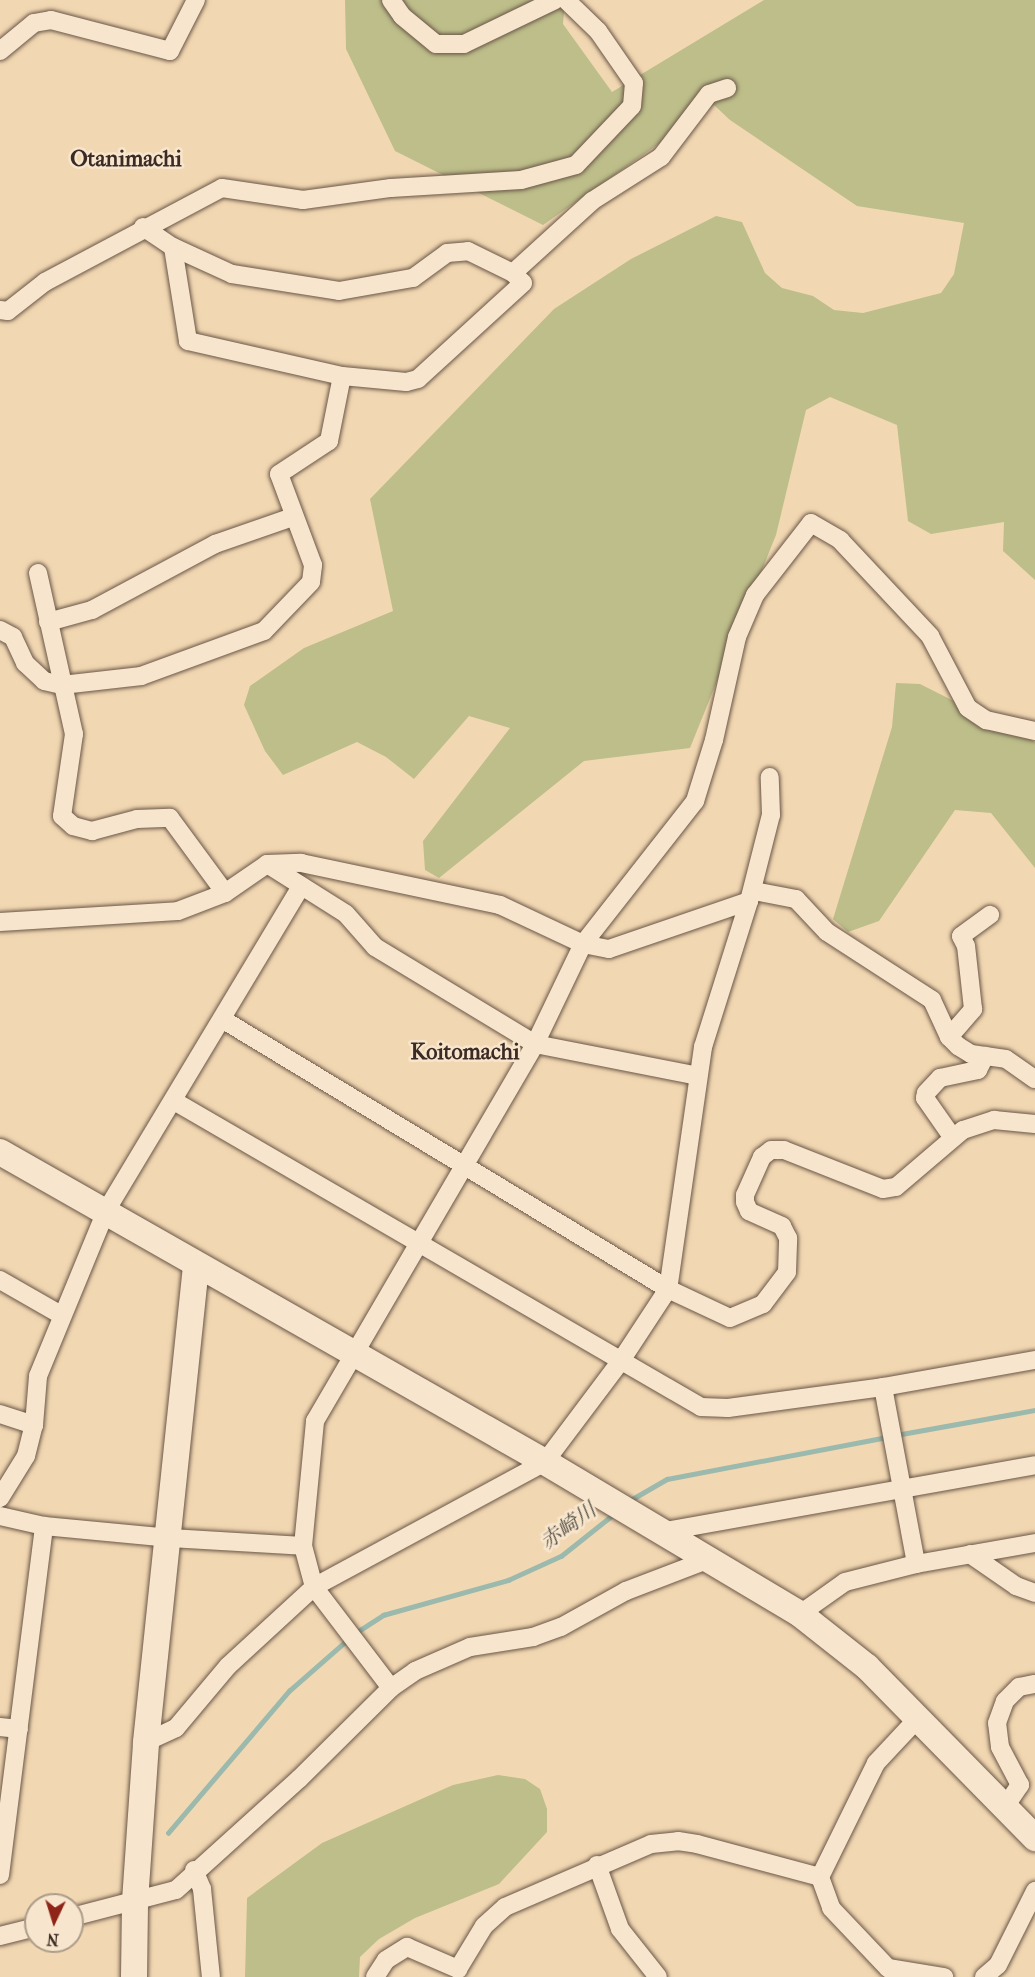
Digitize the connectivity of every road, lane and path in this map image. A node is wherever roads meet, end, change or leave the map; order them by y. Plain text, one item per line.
1 (196, 0) edge
2 (391, 0) edge
3 (555, 0) edge
4 (566, 0) edge
5 (0, 51) edge
6 (727, 88) dead end
7 (143, 227) junction
8 (173, 247) junction
9 (513, 273) junction
10 (0, 310) edge
11 (342, 376) junction
12 (293, 517) junction
13 (38, 573) dead end
14 (48, 622) junction
15 (0, 630) edge
16 (62, 685) junction
17 (1035, 731) edge
18 (770, 777) dead end
19 (267, 864) junction
20 (301, 886) junction
21 (225, 893) junction
22 (752, 896) junction
23 (990, 915) dead end
24 (0, 922) edge
25 (583, 944) junction
26 (222, 1019) junction
27 (949, 1037) junction
28 (535, 1044) junction
29 (985, 1056) junction
30 (698, 1076) junction
31 (1035, 1079) edge
32 (174, 1101) junction
33 (1035, 1124) edge
34 (953, 1138) junction
35 (0, 1152) edge
36 (464, 1166) junction
37 (106, 1210) junction
38 (419, 1245) junction
39 (195, 1266) junction
40 (0, 1280) edge
41 (668, 1289) junction
42 (62, 1316) junction
43 (356, 1354) junction
44 (1035, 1360) edge
45 (620, 1362) junction
46 (883, 1388) junction
47 (0, 1414) edge
48 (34, 1425) junction
49 (545, 1462) junction
50 (1035, 1465) edge
51 (902, 1489) junction
52 (0, 1498) edge
53 (0, 1516) edge
54 (44, 1526) junction
55 (660, 1532) junction
56 (170, 1538) junction
57 (1035, 1543) edge
58 (303, 1546) junction
59 (970, 1554) junction
60 (707, 1560) junction
61 (916, 1564) junction
62 (314, 1587) junction
63 (1035, 1593) edge
64 (800, 1614) junction
65 (1035, 1684) edge
66 (391, 1688) junction
67 (919, 1717) junction
68 (0, 1727) edge
69 (19, 1729) junction
70 (146, 1742) junction
71 (1005, 1807) junction
72 (1035, 1838) edge
73 (597, 1865) junction
74 (194, 1870) junction
75 (0, 1875) edge
76 (820, 1877) junction
77 (1035, 1891) edge
78 (135, 1900) junction
79 (84, 1914) edge
80 (24, 1930) edge
81 (0, 1936) edge
82 (461, 1973) edge
83 (135, 1977) edge
84 (211, 1977) edge
85 (375, 1977) edge
86 (658, 1977) edge
87 (944, 1977) edge
88 (984, 1977) edge

1 - 5 street
2 - 3 street
4 - 7 street
6 - 9 street
7 - 8 street
7 - 10 street
8 - 9 street
8 - 11 street
9 - 11 street
11 - 12 street
12 - 14 street
12 - 16 street
13 - 14 street
14 - 16 street
15 - 16 street
16 - 21 street
17 - 25 street
18 - 22 street
19 - 20 street
19 - 21 street
19 - 25 street
20 - 26 street
20 - 28 street
21 - 24 street
22 - 25 street
22 - 27 street
22 - 30 street
23 - 27 street
25 - 28 street
26 - 32 street
26 - 36 street
27 - 29 street
28 - 30 street
28 - 36 street
29 - 31 street
29 - 34 street
30 - 41 street
32 - 37 street
32 - 38 street
33 - 34 street
34 - 41 street
35 - 37 street
36 - 38 street
36 - 41 street
37 - 39 street
37 - 42 street
38 - 43 street
38 - 45 street
39 - 43 street
39 - 56 street
40 - 42 street
41 - 45 street
42 - 48 street
43 - 49 street
43 - 58 street
44 - 46 street
45 - 46 street
45 - 49 street
46 - 51 street
47 - 48 street
48 - 52 street
49 - 55 street
49 - 62 street
50 - 51 street
51 - 55 street
51 - 61 street
53 - 54 street
54 - 56 street
54 - 69 street
55 - 60 street
56 - 58 street
56 - 70 street
57 - 59 street
58 - 62 street
59 - 61 street
59 - 63 street
60 - 64 street
60 - 66 street
61 - 64 street
62 - 66 street
62 - 70 street
64 - 67 street
65 - 71 street
66 - 74 street
67 - 71 street
67 - 76 street
68 - 69 street
69 - 75 street
70 - 78 street
71 - 72 street
73 - 76 street
73 - 82 street
73 - 86 street
74 - 78 street
74 - 84 street
76 - 87 street
77 - 88 street
78 - 79 street
78 - 83 street
80 - 81 street
82 - 85 street

